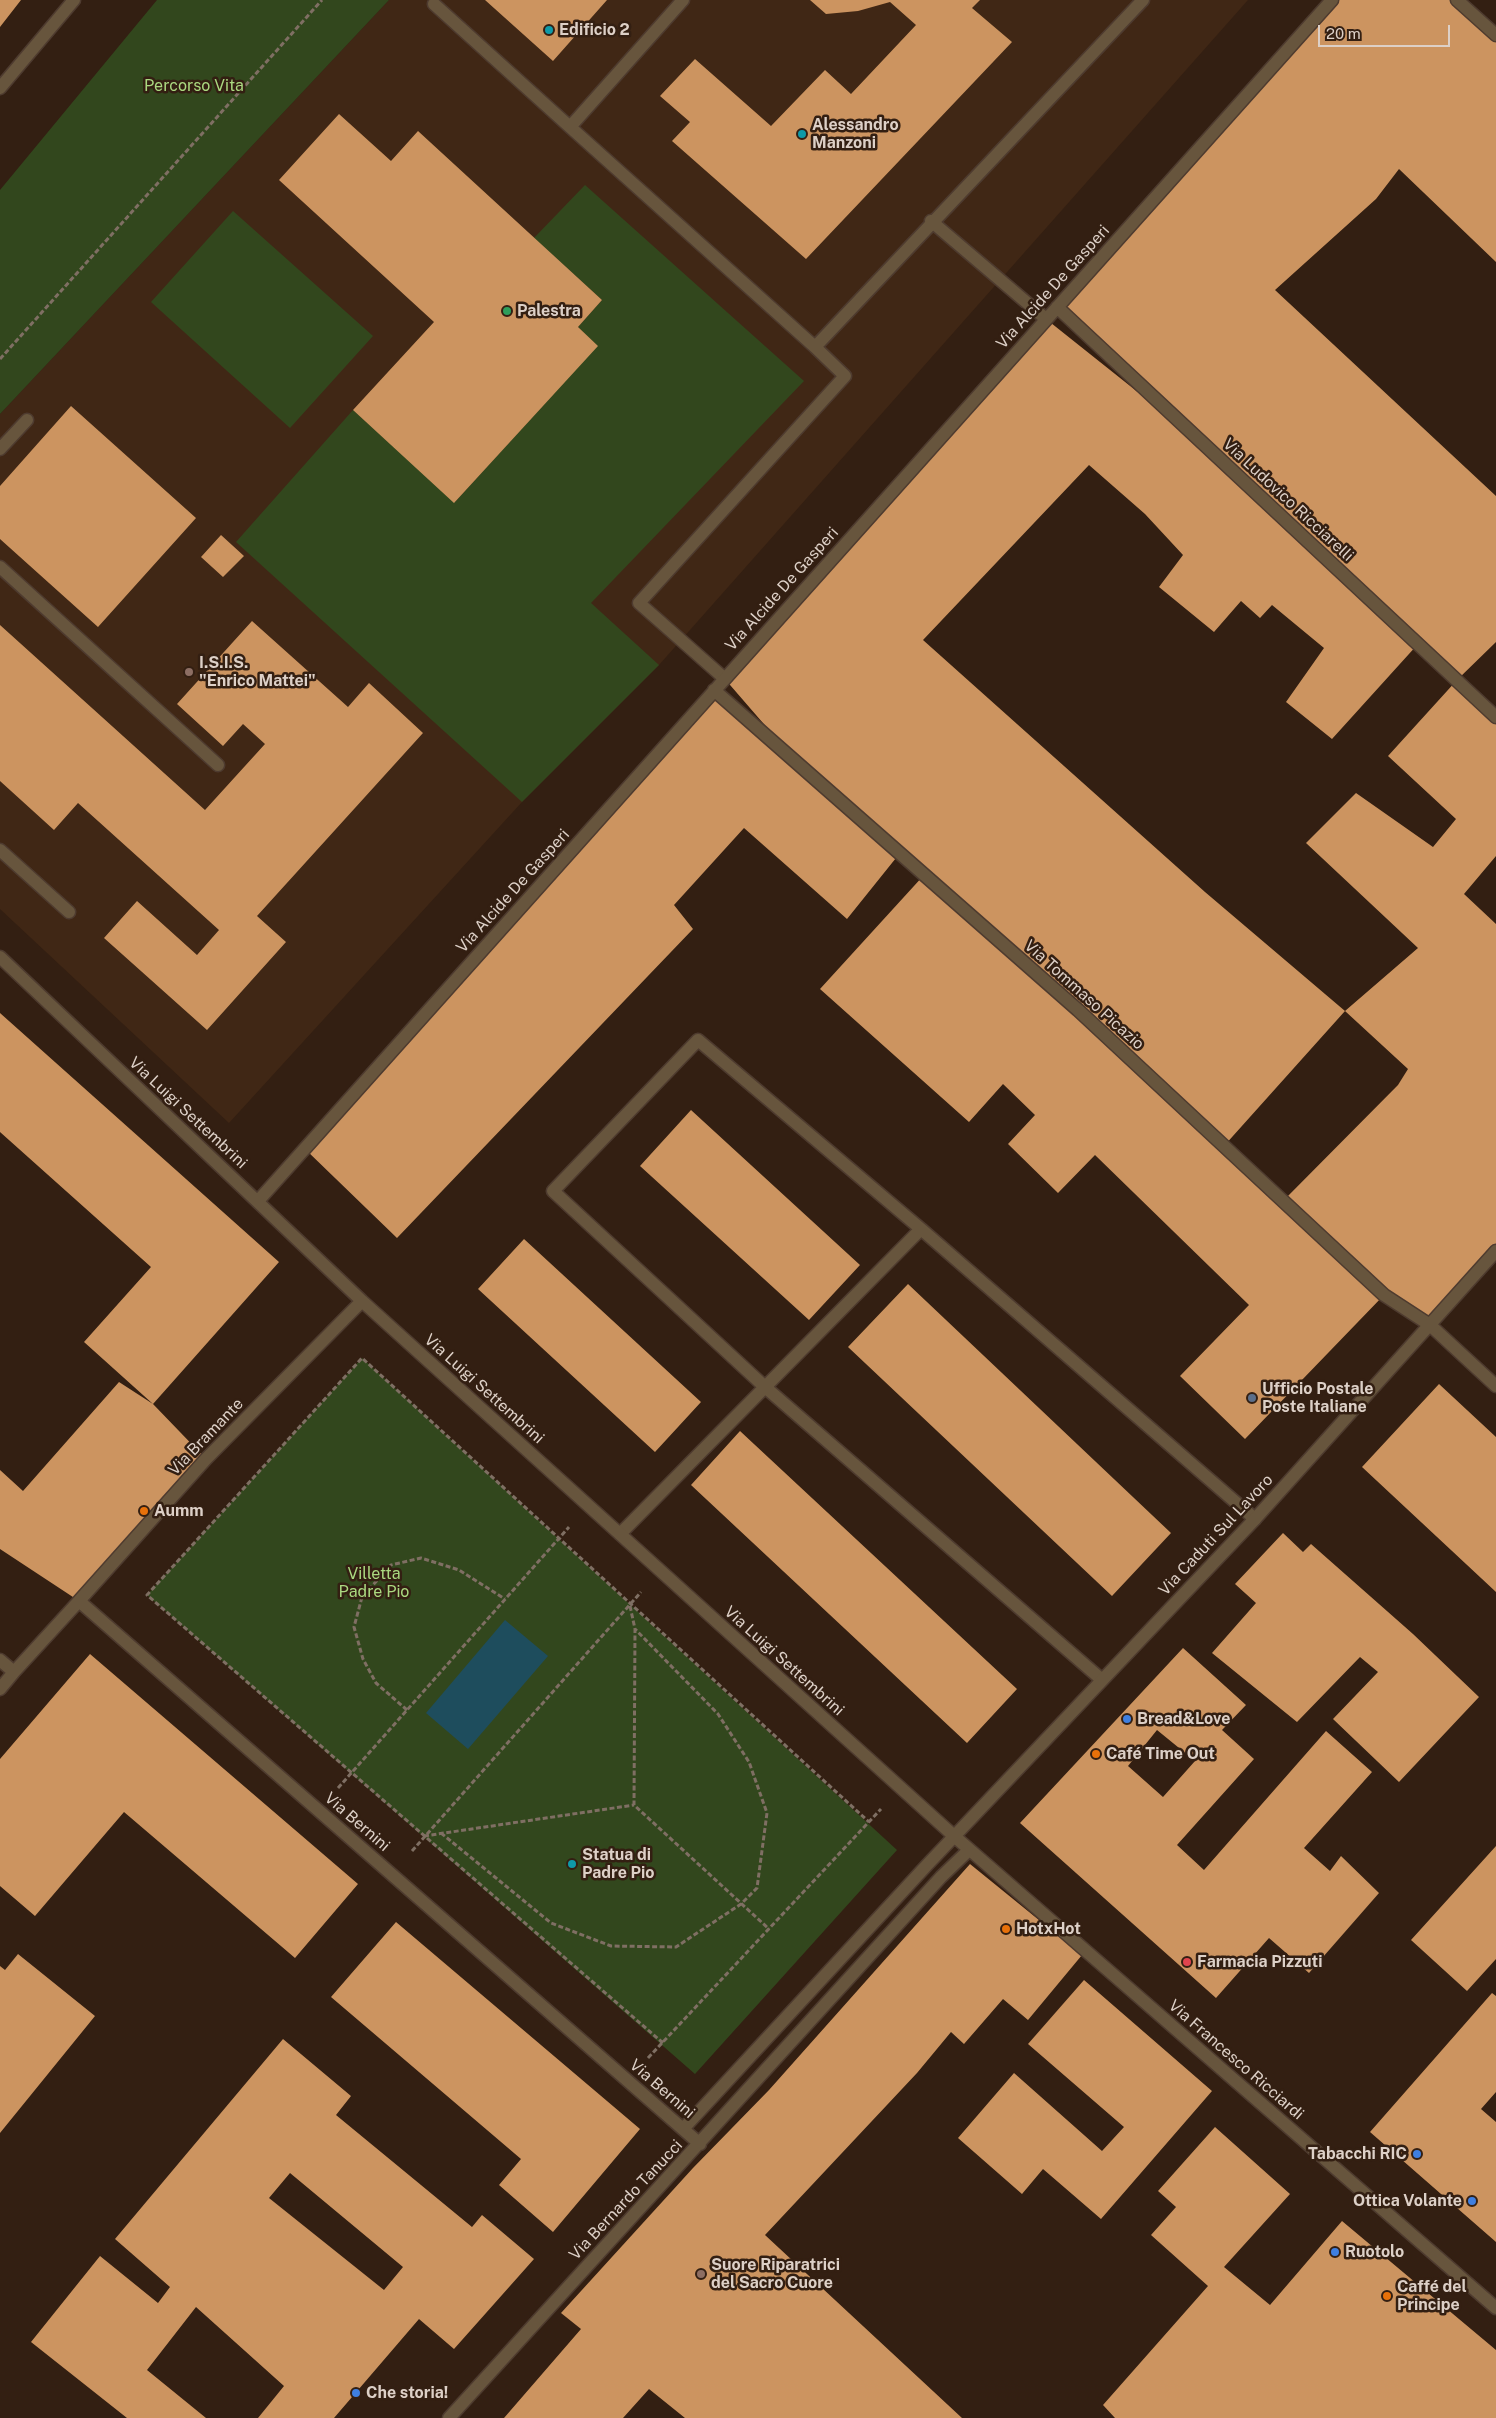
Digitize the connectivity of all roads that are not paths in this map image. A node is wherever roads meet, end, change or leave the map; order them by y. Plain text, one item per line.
1 (74, 0) edge
2 (683, 0) edge
3 (1143, 0) edge
4 (1332, 0) edge
5 (1457, 0) edge
6 (434, 4) dead end
7 (1496, 35) edge
8 (0, 88) edge
9 (570, 127) junction
10 (931, 222) junction
11 (1057, 306) junction
12 (1046, 320) junction
13 (815, 346) junction
14 (27, 420) dead end
15 (0, 449) edge
16 (0, 568) edge
17 (724, 678) junction
18 (714, 690) junction
19 (1496, 717) edge
20 (218, 764) dead end
21 (0, 850) edge
22 (69, 912) dead end
23 (0, 957) edge
24 (258, 1201) junction
25 (921, 1229) junction
26 (1496, 1251) edge
27 (362, 1301) junction
28 (1430, 1325) junction
29 (1496, 1386) edge
30 (764, 1387) junction
31 (1254, 1519) junction
32 (620, 1534) junction
33 (79, 1601) junction
34 (0, 1660) edge
35 (14, 1672) junction
36 (1101, 1679) junction
37 (0, 1689) edge
38 (954, 1836) junction
39 (970, 1850) junction
40 (683, 2129) junction
41 (700, 2144) junction
42 (1496, 2308) edge
43 (449, 2418) edge

1 - 8 street
2 - 9 street
3 - 10 street
4 - 11 street, Via Alcide De Gasperi
5 - 7 street
6 - 9 street
9 - 13 street
10 - 12 street
10 - 13 street
11 - 12 street, Via Alcide De Gasperi
11 - 19 street, Via Ludovico Ricciarelli
12 - 17 street, Via Alcide De Gasperi
13 - 17 street
14 - 15 street
16 - 20 street
17 - 18 street, Via Alcide De Gasperi
18 - 24 street, Via Alcide De Gasperi
18 - 28 street, Via Tommaso Picazio
21 - 22 street
23 - 24 street, Via Luigi Settembrini
24 - 27 street, Via Luigi Settembrini
25 - 30 street
25 - 30 street
25 - 31 street
26 - 28 street, Via Caduti Sul Lavoro
27 - 32 street, Via Luigi Settembrini
27 - 33 street, Via Bramante
28 - 29 street, Via Tommaso Picazio
28 - 31 street, Via Caduti Sul Lavoro
30 - 32 street
30 - 36 street
31 - 36 street, Via Caduti Sul Lavoro
32 - 38 street, Via Luigi Settembrini
33 - 35 street
33 - 40 street, Via Bernini
34 - 35 street
35 - 37 street
36 - 38 street, Via Caduti Sul Lavoro
38 - 39 street, Via Francesco Ricciardi
38 - 40 street, Via Bernardo Tanucci
39 - 41 street, Via Bernardo Tanucci
39 - 42 street, Via Francesco Ricciardi
40 - 41 street, Via Bernini
41 - 43 street, Via Bernardo Tanucci

